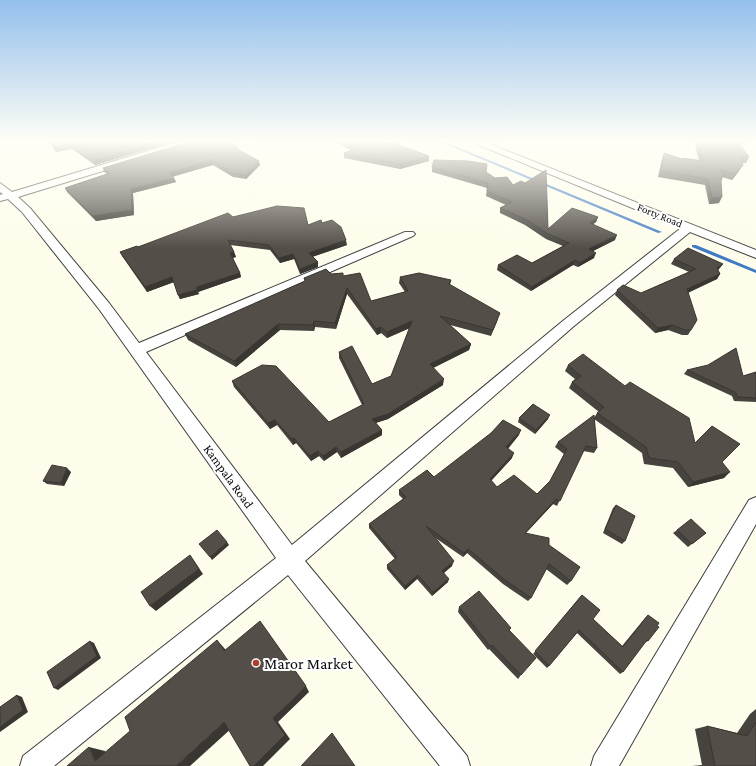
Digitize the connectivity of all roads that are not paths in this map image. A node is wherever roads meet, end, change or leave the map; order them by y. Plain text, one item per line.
1 (62, 177) edge
2 (563, 177) edge
3 (3, 193) edge
4 (689, 227) junction
5 (409, 234) dead end
6 (756, 254) edge
7 (138, 350) junction
8 (756, 506) edge
9 (290, 560) junction
10 (33, 766) edge
11 (458, 766) edge
12 (604, 766) edge

1 - 3 street
2 - 4 street, Forty Road
3 - 7 street, Kampala Road
4 - 6 street, Forty Road
4 - 9 street
5 - 7 street
7 - 9 street, Kampala Road
8 - 12 street
9 - 10 street
9 - 11 street, Kampala Road

